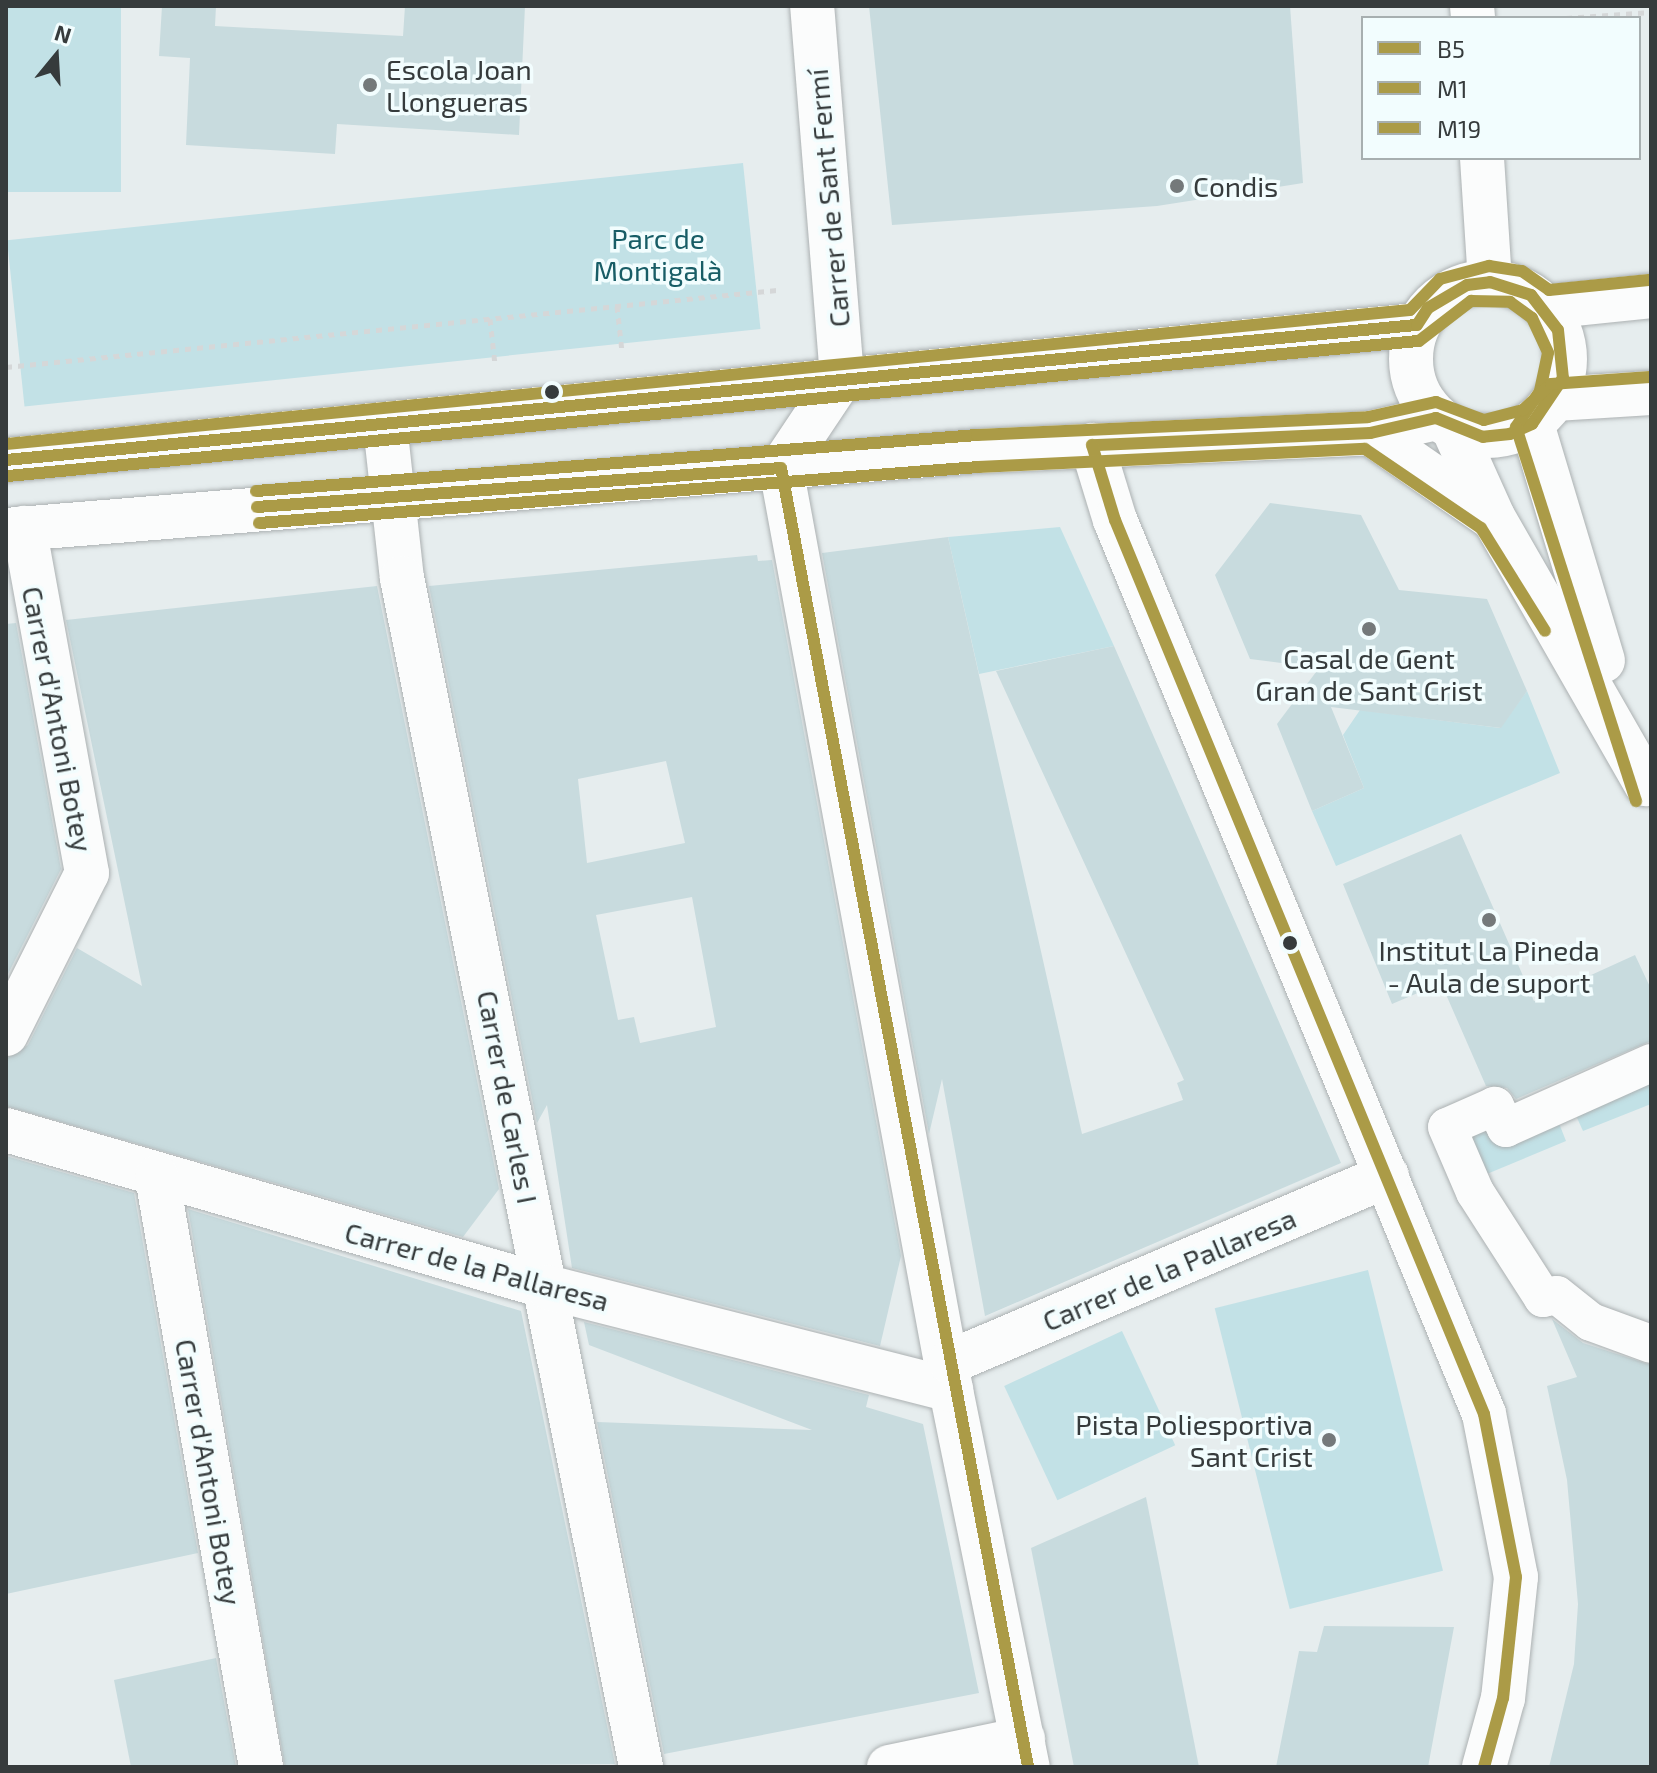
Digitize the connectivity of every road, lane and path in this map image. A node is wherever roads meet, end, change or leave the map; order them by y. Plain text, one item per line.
1 (812, 6) edge
2 (1651, 12) edge
3 (1594, 16) edge
4 (1482, 160) edge
5 (1490, 282) junction
6 (777, 290) dead end
7 (1651, 296) edge
8 (617, 306) junction
9 (1545, 307) junction
10 (490, 319) junction
11 (1417, 325) junction
12 (622, 351) dead end
13 (495, 364) dead end
14 (6, 367) edge
15 (842, 377) junction
16 (1651, 393) edge
17 (1543, 411) junction
18 (1445, 423) junction
19 (385, 425) junction
20 (1370, 433) junction
21 (1092, 445) junction
22 (6, 460) edge
23 (781, 468) junction
24 (392, 496) junction
25 (1493, 517) junction
26 (15, 529) edge
27 (1649, 790) edge
28 (6, 1034) edge
29 (1651, 1063) edge
30 (6, 1130) edge
31 (1387, 1176) junction
32 (157, 1177) junction
33 (547, 1287) junction
34 (1651, 1344) edge
35 (950, 1376) junction
36 (1026, 1753) edge
37 (261, 1767) edge
38 (641, 1767) edge
39 (889, 1767) edge
40 (1484, 1767) edge

1 - 15 street, Carrer de Sant Fermí
2 - 3 path
4 - 5 street
5 - 9 street
5 - 11 street
6 - 8 path
7 - 9 street
8 - 10 path
8 - 12 path
9 - 17 street
10 - 13 path
10 - 14 path
11 - 15 street
11 - 18 street
15 - 19 street
15 - 23 street
16 - 17 street
17 - 18 street
17 - 27 street
18 - 20 street
18 - 25 street
19 - 22 street
19 - 24 street, Carrer de Carles I
20 - 21 street
20 - 25 street
21 - 23 street
21 - 31 street
23 - 24 street
23 - 35 street
24 - 26 street
24 - 33 street, Carrer de Carles I
25 - 27 street
26 - 28 street, Carrer d'Antoni Botey
29 - 34 street
30 - 32 street, Carrer de la Pallaresa
31 - 35 street, Carrer de la Pallaresa
31 - 40 street
32 - 33 street, Carrer de la Pallaresa
32 - 37 street, Carrer d'Antoni Botey
33 - 35 street, Carrer de la Pallaresa
33 - 38 street, Carrer de Carles I
35 - 36 street
36 - 39 street

